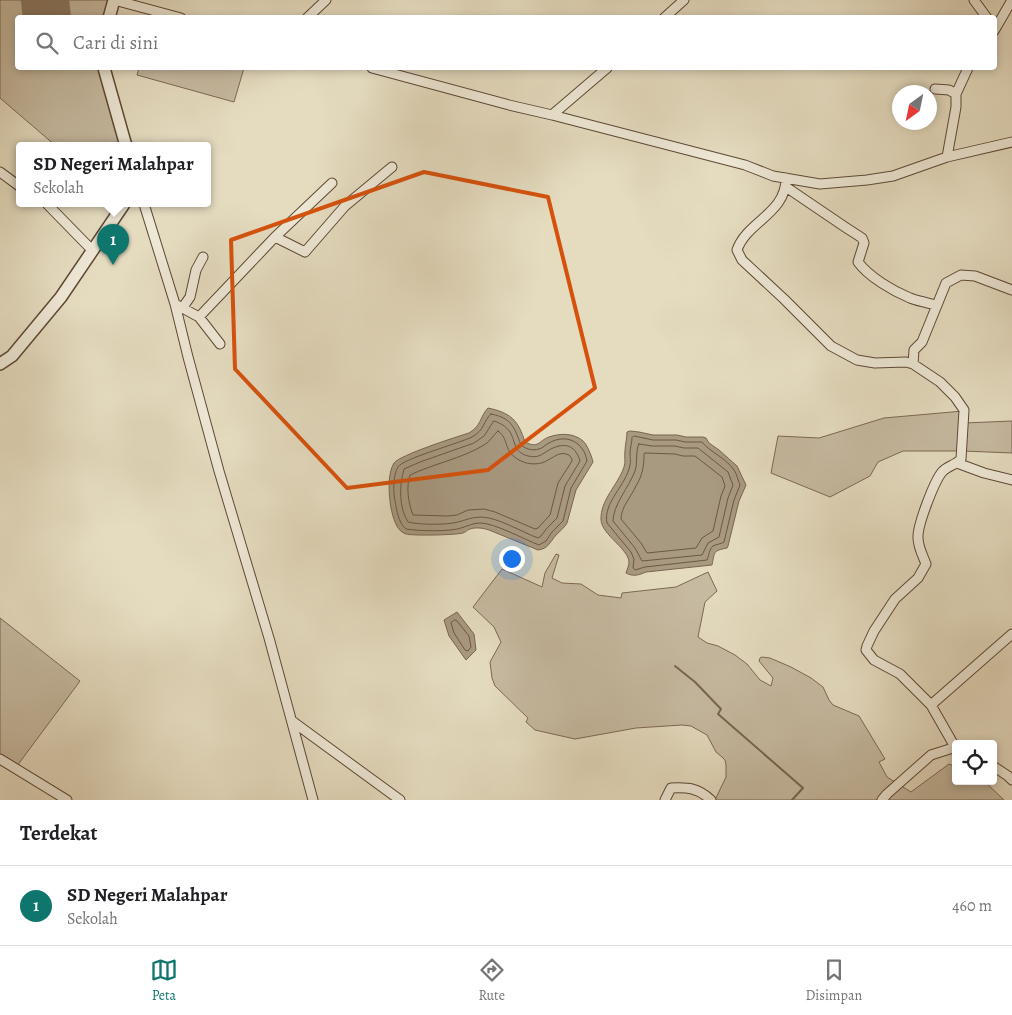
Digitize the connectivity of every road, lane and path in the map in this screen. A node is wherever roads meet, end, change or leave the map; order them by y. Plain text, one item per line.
1 (114, 0) edge
2 (326, 0) edge
3 (684, 0) edge
4 (974, 0) edge
5 (1012, 0) edge
6 (110, 15) edge
7 (170, 15) edge
8 (310, 15) edge
9 (667, 15) edge
10 (985, 15) edge
11 (997, 26) edge
12 (105, 70) edge
13 (379, 70) edge
14 (604, 70) edge
15 (967, 70) edge
16 (937, 89) edge
17 (956, 94) junction
18 (552, 115) junction
19 (125, 142) edge
20 (1012, 142) edge
21 (948, 157) junction
22 (392, 168) dead end
23 (0, 172) edge
24 (332, 182) dead end
25 (786, 183) junction
26 (16, 184) edge
27 (50, 207) edge
28 (122, 207) edge
29 (145, 207) edge
30 (275, 237) junction
31 (92, 250) junction
32 (203, 257) dead end
33 (1012, 290) edge
34 (936, 305) junction
35 (179, 306) junction
36 (199, 317) junction
37 (220, 344) dead end
38 (0, 364) edge
39 (912, 364) junction
40 (957, 464) junction
41 (1012, 480) edge
42 (1012, 634) edge
43 (930, 705) junction
44 (292, 721) junction
45 (952, 742) edge
46 (952, 748) edge
47 (0, 759) edge
48 (997, 769) edge
49 (1012, 780) edge
50 (67, 800) edge
51 (313, 800) edge
52 (400, 800) edge
53 (665, 800) edge
54 (711, 800) edge
55 (882, 800) edge

1 - 6 street
1 - 7 street
2 - 8 street
3 - 9 street
4 - 10 street
5 - 11 street
12 - 19 street
13 - 18 street
14 - 18 street
15 - 17 street
16 - 17 street
17 - 21 street
18 - 25 street
20 - 21 street
21 - 25 street
22 - 30 street
23 - 26 street
24 - 30 street
25 - 34 street
25 - 39 street
27 - 31 street
28 - 31 street
29 - 35 street
30 - 36 street
31 - 38 street
32 - 35 street
33 - 34 street
34 - 39 street
35 - 36 street
35 - 44 street
36 - 37 street
39 - 40 street
40 - 41 street
40 - 43 street
42 - 43 street
43 - 45 street
44 - 51 street
44 - 52 street
46 - 55 street
47 - 50 street
48 - 49 street
53 - 54 street

